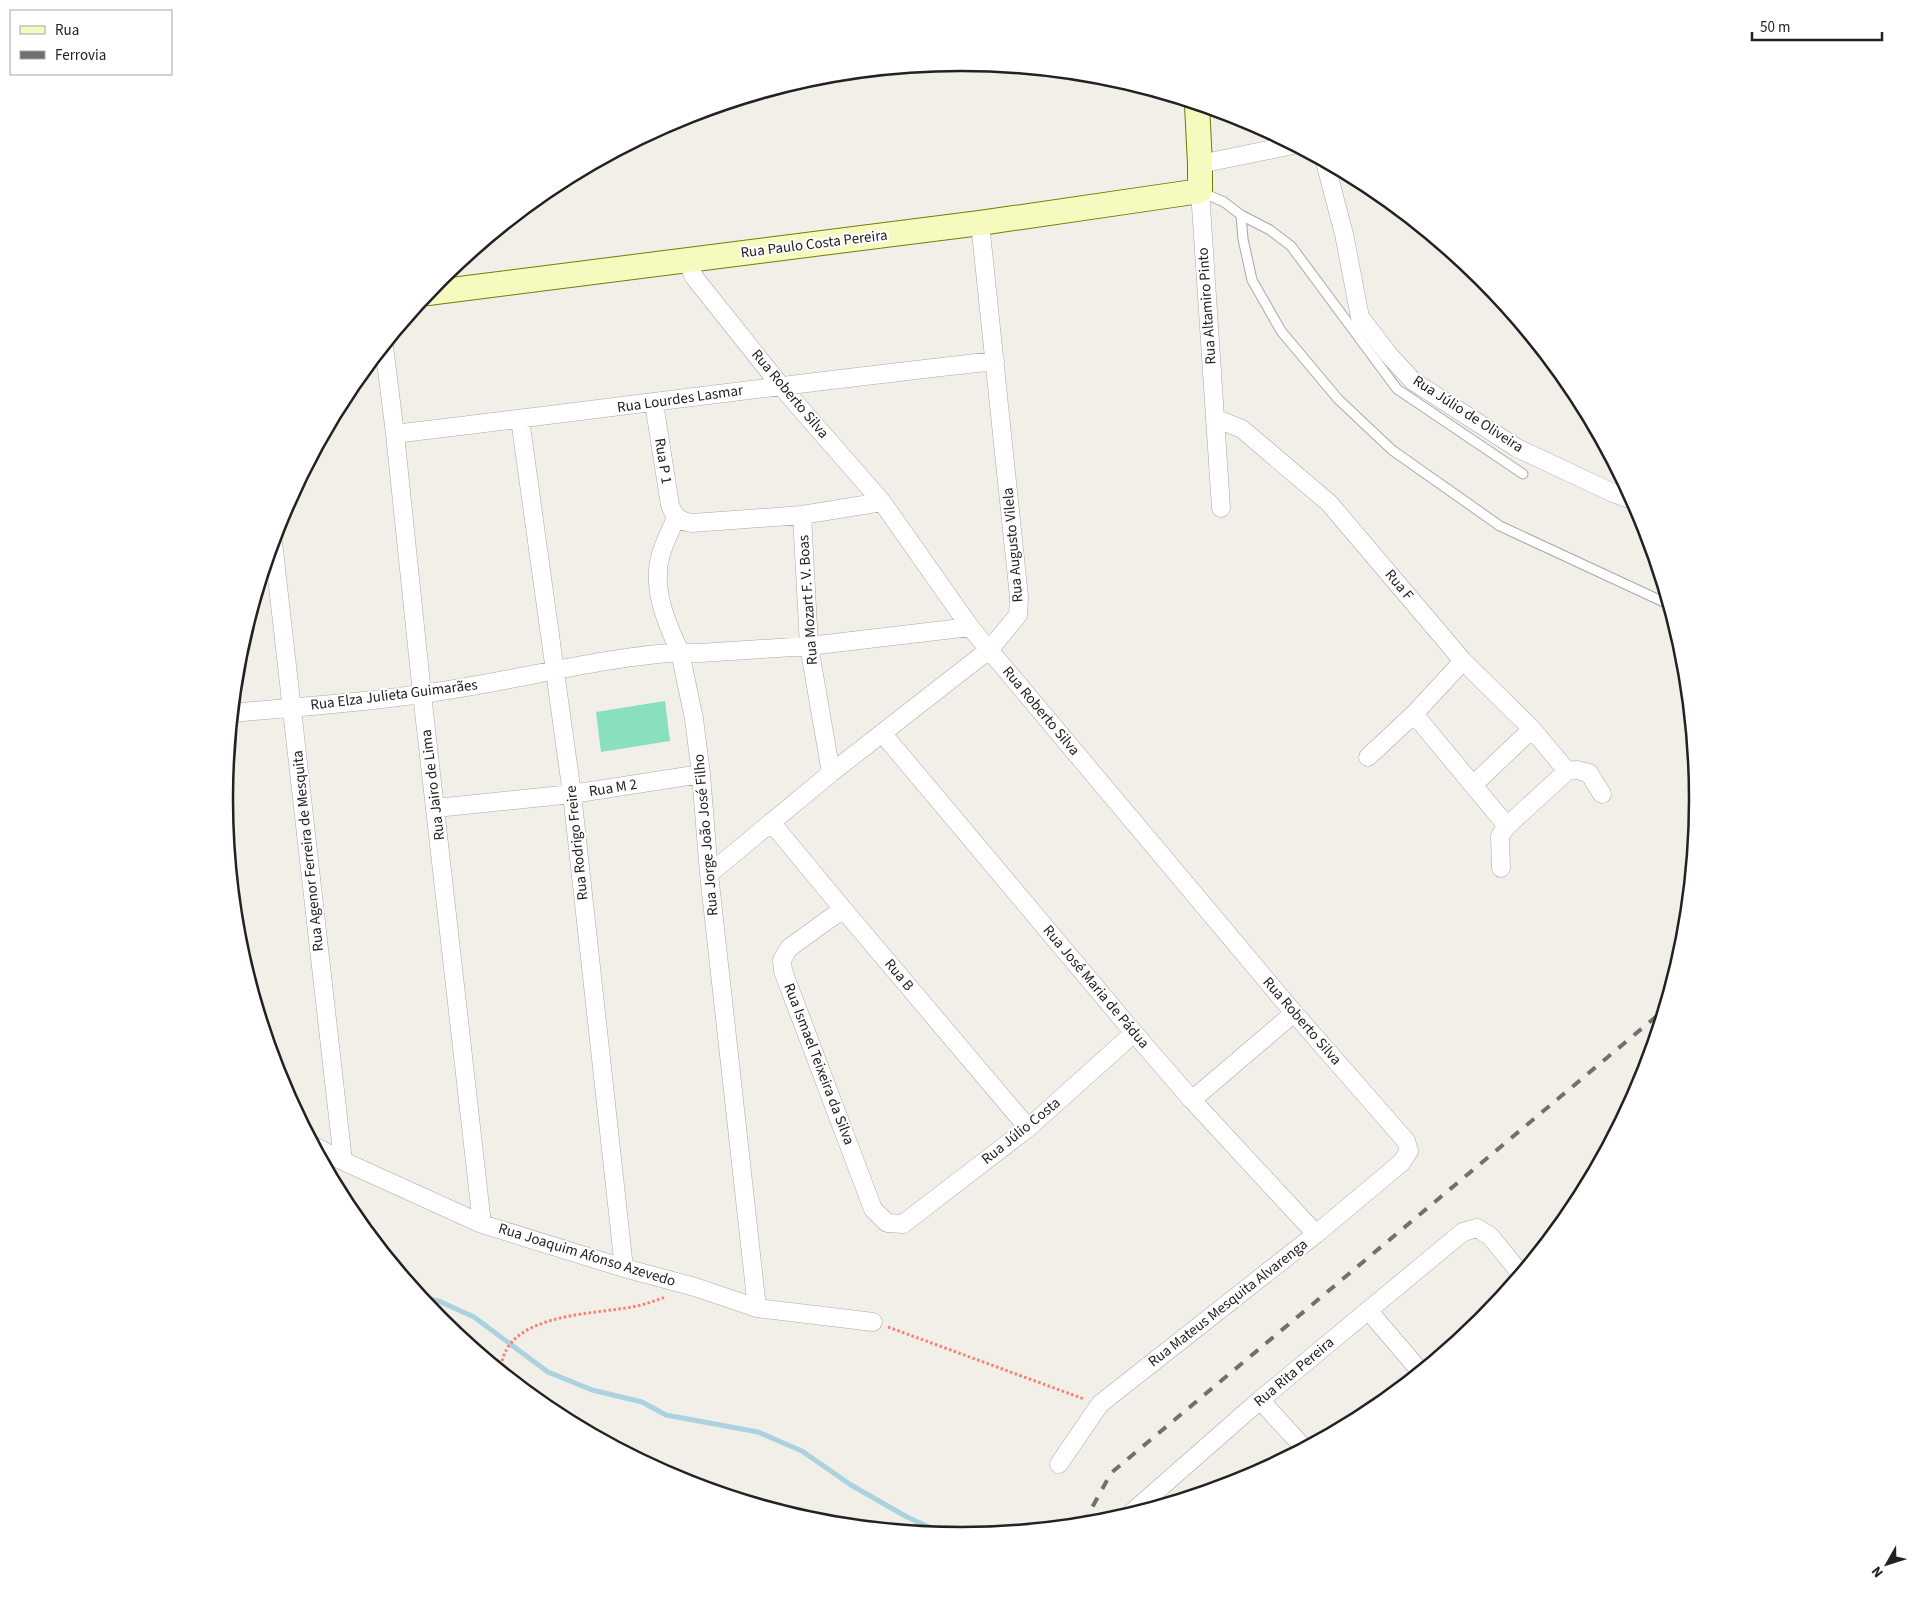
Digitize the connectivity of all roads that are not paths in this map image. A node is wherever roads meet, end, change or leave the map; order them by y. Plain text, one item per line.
1 (1196, 111) edge
2 (1286, 147) edge
3 (1200, 164) junction
4 (1329, 171) edge
5 (1200, 191) junction
6 (1241, 215) junction
7 (980, 223) junction
8 (687, 260) junction
9 (440, 292) edge
10 (385, 354) edge
11 (995, 361) junction
12 (780, 385) junction
13 (654, 403) junction
14 (1215, 418) junction
15 (520, 419) junction
16 (396, 434) junction
17 (1523, 474) dead end
18 (1623, 497) edge
19 (882, 502) junction
20 (1221, 508) dead end
21 (802, 515) junction
22 (676, 518) junction
23 (274, 558) edge
24 (1661, 601) edge
25 (970, 627) junction
26 (809, 646) junction
27 (990, 650) junction
28 (680, 652) junction
29 (1463, 661) junction
30 (554, 672) junction
31 (422, 694) junction
32 (292, 707) junction
33 (238, 712) edge
34 (1414, 714) junction
35 (1532, 729) junction
36 (883, 734) junction
37 (1368, 756) dead end
38 (1568, 770) junction
39 (701, 774) junction
40 (831, 774) junction
41 (1473, 785) junction
42 (572, 794) junction
43 (1602, 794) dead end
44 (436, 808) junction
45 (771, 822) junction
46 (1507, 826) junction
47 (1501, 868) dead end
48 (709, 874) junction
49 (843, 910) junction
50 (1294, 1013) junction
51 (1134, 1033) junction
52 (1192, 1100) junction
53 (1028, 1128) junction
54 (323, 1151) edge
55 (1409, 1152) joint
56 (343, 1161) junction
57 (482, 1224) junction
58 (904, 1224) joint
59 (1316, 1234) junction
60 (624, 1268) junction
61 (1517, 1270) edge
62 (757, 1308) junction
63 (1368, 1310) junction
64 (873, 1322) road end
65 (1416, 1367) edge
66 (1260, 1400) junction
67 (1300, 1444) edge
68 (1059, 1464) dead end
69 (1140, 1505) edge

1 - 3 street, Rua Altamiro Pinto
2 - 3 street
3 - 5 street, Rua Altamiro Pinto
4 - 18 street, Rua Júlio de Oliveira
5 - 6 lane
5 - 7 street, Rua Paulo Costa Pereira
5 - 14 street, Rua Altamiro Pinto
6 - 17 lane
6 - 24 lane
7 - 8 street, Rua Paulo Costa Pereira
7 - 11 street, Rua Augusto Vilela
8 - 9 street, Rua Paulo Costa Pereira
8 - 12 street, Rua Roberto Silva
10 - 16 street, Rua Jairo de Lima
11 - 12 street, Rua Lourdes Lasmar
11 - 27 street, Rua Augusto Vilela
12 - 13 street, Rua Lourdes Lasmar
12 - 19 street, Rua Roberto Silva
13 - 15 street, Rua Lourdes Lasmar
13 - 22 street, Rua P 1
14 - 20 street, Rua Altamiro Pinto
14 - 29 street, Rua F
15 - 16 street, Rua Lourdes Lasmar
15 - 30 street, Rua Rodrigo Freire
16 - 31 street, Rua Jairo de Lima
19 - 21 street
19 - 25 street, Rua Roberto Silva
21 - 22 street
21 - 26 street, Rua Mozart F. V. Boas
22 - 28 street, Rua Jorge João José Filho
23 - 32 street, Rua Agenor Ferreira de Mesquita
25 - 26 street
25 - 27 street, Rua Roberto Silva
26 - 28 street
26 - 40 street, Rua Mozart F. V. Boas
27 - 36 street, Rua Augusto Vilela
27 - 50 street, Rua Roberto Silva
28 - 30 street, Rua Elza Julieta Guimarães
28 - 39 street, Rua Jorge João José Filho
29 - 34 street
29 - 35 street, Rua F
30 - 31 street, Rua Elza Julieta Guimarães
30 - 42 street, Rua Rodrigo Freire
31 - 32 street, Rua Elza Julieta Guimarães
31 - 44 street, Rua Jairo de Lima
32 - 33 street, Rua Elza Julieta Guimarães
32 - 56 street, Rua Agenor Ferreira de Mesquita
34 - 37 street
34 - 41 street
35 - 38 street, Rua F
35 - 41 street
36 - 40 street, Rua Augusto Vilela
36 - 51 street, Rua José Maria de Pádua
38 - 43 street
38 - 46 street
39 - 42 street, Rua M 2
39 - 48 street, Rua Jorge João José Filho
40 - 45 street, Rua Augusto Vilela
41 - 46 street
42 - 44 street, Rua M 2
42 - 60 street, Rua Rodrigo Freire
44 - 57 street, Rua Jairo de Lima
45 - 48 street, Rua Augusto Vilela
45 - 49 street, Rua B
46 - 47 street
48 - 62 street, Rua Jorge João José Filho
49 - 53 street, Rua B
49 - 58 street, Rua Ismael Teixeira da Silva
50 - 52 street
50 - 55 street, Rua Roberto Silva
51 - 52 street, Rua José Maria de Pádua
51 - 53 street, Rua Júlio Costa
52 - 59 street, Rua José Maria de Pádua
53 - 58 street, Rua Júlio Costa
54 - 56 street, Rua Joaquim Afonso Azevedo
55 - 59 street, Rua Mateus Mesquita Alvarenga
56 - 57 street, Rua Joaquim Afonso Azevedo
57 - 60 street, Rua Joaquim Afonso Azevedo
59 - 68 street, Rua Mateus Mesquita Alvarenga
60 - 62 street, Rua Joaquim Afonso Azevedo
61 - 63 street, Rua Rita Pereira
62 - 64 street, Rua Joaquim Afonso Azevedo
63 - 65 street
63 - 66 street, Rua Rita Pereira
66 - 67 street
66 - 69 street, Rua Rita Pereira

